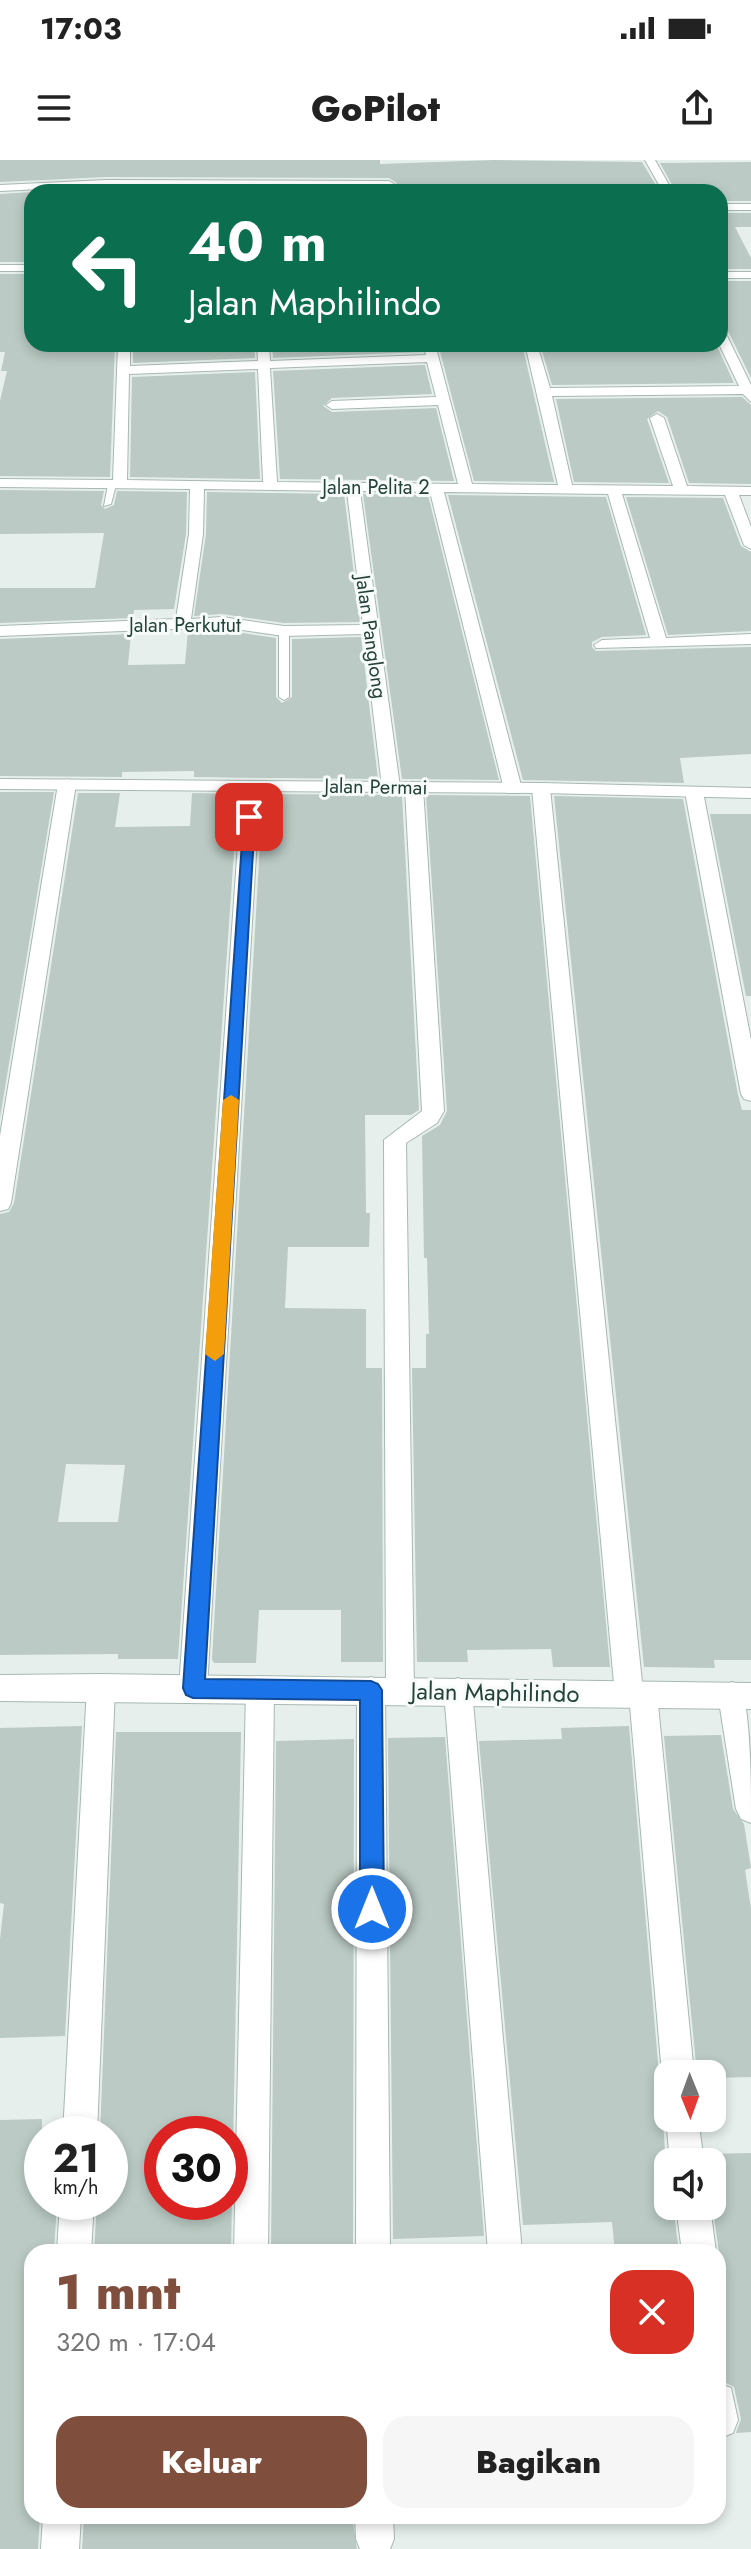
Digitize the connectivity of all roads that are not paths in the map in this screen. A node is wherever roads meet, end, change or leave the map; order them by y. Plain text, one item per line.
1 (650, 160) edge
2 (386, 172) dead end
3 (92, 184) edge
4 (170, 184) edge
5 (389, 184) edge
6 (664, 184) edge
7 (24, 187) edge
8 (0, 188) edge
9 (728, 207) edge
10 (751, 207) edge
11 (0, 268) edge
12 (24, 268) edge
13 (728, 275) edge
14 (751, 275) edge
15 (728, 351) edge
16 (124, 352) edge
17 (263, 352) edge
18 (419, 352) edge
19 (432, 352) edge
20 (533, 352) edge
21 (264, 364) junction
22 (124, 370) junction
23 (545, 392) junction
24 (749, 394) edge
25 (444, 401) junction
26 (332, 405) dead end
27 (657, 418) dead end
28 (0, 483) edge
29 (116, 485) junction
30 (197, 485) junction
31 (270, 486) junction
32 (353, 487) junction
33 (436, 487) junction
34 (466, 487) junction
35 (566, 489) junction
36 (614, 490) junction
37 (681, 490) junction
38 (730, 491) junction
39 (751, 491) edge
40 (107, 504) dead end
41 (751, 545) edge
42 (183, 624) junction
43 (369, 629) junction
44 (0, 631) edge
45 (284, 631) junction
46 (751, 639) edge
47 (659, 642) junction
48 (602, 645) dead end
49 (284, 697) dead end
50 (0, 784) edge
51 (67, 784) junction
52 (251, 786) junction
53 (391, 787) junction
54 (414, 788) junction
55 (541, 788) junction
56 (513, 789) junction
57 (694, 792) junction
58 (751, 793) edge
59 (751, 1094) edge
60 (0, 1203) edge
61 (101, 1687) junction
62 (0, 1688) edge
63 (193, 1688) junction
64 (260, 1689) junction
65 (386, 1690) junction
66 (458, 1691) junction
67 (636, 1694) junction
68 (742, 1695) edge
69 (751, 1809) edge
70 (676, 2060) edge
71 (81, 2116) edge
72 (76, 2220) edge
73 (695, 2220) edge
74 (74, 2244) edge
75 (251, 2244) edge
76 (373, 2244) edge
77 (504, 2244) edge
78 (698, 2244) edge
79 (62, 2524) edge
80 (60, 2549) edge

1 - 6 street
2 - 5 street
3 - 4 street
7 - 8 street
9 - 10 street
11 - 12 street
13 - 14 street
15 - 24 street
16 - 22 street
17 - 21 street
18 - 21 street
19 - 25 street
20 - 23 street
21 - 22 street
21 - 31 street
22 - 29 street
23 - 24 street
23 - 35 street
25 - 26 street
25 - 34 street
27 - 37 street
28 - 29 street, Jalan Pelita 2
29 - 30 street, Jalan Pelita 2
29 - 40 lane
30 - 31 street, Jalan Pelita 2
30 - 42 street
31 - 32 street, Jalan Pelita 2
32 - 33 street, Jalan Pelita 2
32 - 43 street, Jalan Panglong
33 - 34 street, Jalan Pelita 2
33 - 56 street
34 - 35 street, Jalan Pelita 2
35 - 36 street, Jalan Pelita 2
36 - 37 street, Jalan Pelita 2
36 - 47 street
37 - 38 street, Jalan Pelita 2
38 - 39 street, Jalan Pelita 2
38 - 41 street
42 - 44 street, Jalan Perkutut
42 - 45 street, Jalan Perkutut
43 - 45 street, Jalan Perkutut
43 - 53 street, Jalan Panglong
45 - 49 lane
46 - 47 street
47 - 48 street
50 - 51 street, Jalan Permai
51 - 52 street, Jalan Permai
51 - 60 street
52 - 53 street, Jalan Permai
52 - 63 street
53 - 54 street, Jalan Permai
54 - 56 street, Jalan Permai
54 - 65 street
55 - 56 street, Jalan Permai
55 - 57 street, Jalan Permai
55 - 67 street
57 - 58 street, Jalan Permai
57 - 59 street
61 - 62 street, Jalan Maphilindo
61 - 63 street, Jalan Maphilindo
61 - 71 street
63 - 64 street, Jalan Maphilindo
64 - 65 street, Jalan Maphilindo
64 - 75 street
65 - 66 street, Jalan Maphilindo
65 - 76 street
66 - 67 street, Jalan Maphilindo
66 - 77 street
67 - 68 street, Jalan Maphilindo
67 - 70 street
68 - 69 street
72 - 74 street
73 - 78 street
79 - 80 street

